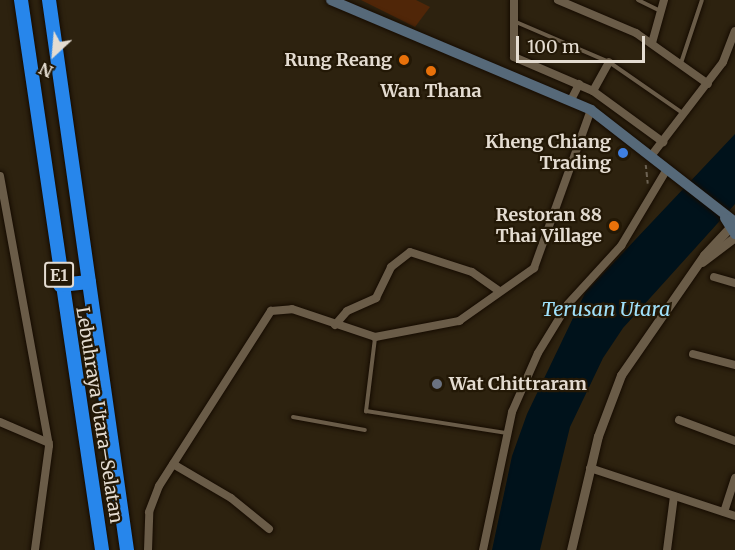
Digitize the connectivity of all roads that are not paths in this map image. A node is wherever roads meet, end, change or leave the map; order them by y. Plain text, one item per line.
1 (21, 0) edge
2 (49, 0) edge
3 (514, 0) edge
4 (558, 0) edge
5 (638, 0) edge
6 (664, 0) edge
7 (702, 0) edge
8 (335, 1) edge
9 (662, 10) junction
10 (515, 22) junction
11 (735, 31) edge
12 (652, 43) junction
13 (609, 62) junction
14 (680, 64) junction
15 (579, 84) junction
16 (708, 84) junction
17 (593, 91) junction
18 (571, 100) junction
19 (591, 110) junction
20 (684, 114) junction
21 (663, 142) junction
22 (651, 156) junction
23 (667, 169) junction
24 (0, 176) edge
25 (731, 225) edge
26 (714, 277) dead end
27 (89, 282) junction
28 (735, 283) edge
29 (60, 285) junction
30 (498, 290) junction
31 (335, 325) junction
32 (375, 337) junction
33 (693, 354) dead end
34 (735, 365) edge
35 (293, 417) dead end
36 (680, 420) dead end
37 (0, 422) edge
38 (365, 430) dead end
39 (507, 433) junction
40 (735, 441) edge
41 (49, 443) junction
42 (172, 464) junction
43 (590, 468) junction
44 (735, 478) edge
45 (674, 496) junction
46 (724, 512) junction
47 (735, 516) edge
48 (269, 529) dead end
49 (35, 550) edge
50 (102, 550) edge
51 (127, 550) edge
52 (148, 550) edge
53 (483, 550) edge
54 (571, 550) edge
55 (666, 550) edge

1 - 29 highway, Lebuhraya Utara–Selatan / E1
2 - 27 highway, Lebuhraya Utara–Selatan / E1
3 - 10 street
4 - 12 street
5 - 9 lane
6 - 9 street
7 - 14 lane
8 - 18 main road
9 - 12 street
10 - 13 lane
10 - 15 street
11 - 16 street
12 - 14 street
13 - 17 street
13 - 20 lane
14 - 16 street
15 - 17 street
15 - 18 street
16 - 20 street
17 - 21 street
18 - 19 main road
19 - 22 main road
19 - 30 street
20 - 21 street
21 - 22 street
22 - 23 main road
23 - 25 main road
23 - 39 street
24 - 41 street
25 - 43 street
26 - 28 street
27 - 29 highway
27 - 51 highway, Lebuhraya Utara–Selatan / E1
29 - 50 highway, Lebuhraya Utara–Selatan / E1
30 - 31 street
30 - 32 street
31 - 32 street
31 - 42 street
32 - 39 lane
33 - 34 street
35 - 38 lane
36 - 40 street
37 - 41 street
39 - 53 street
41 - 49 street
42 - 48 street
42 - 52 street
43 - 45 street
43 - 54 street
44 - 46 street
45 - 46 street
45 - 55 street
46 - 47 street

